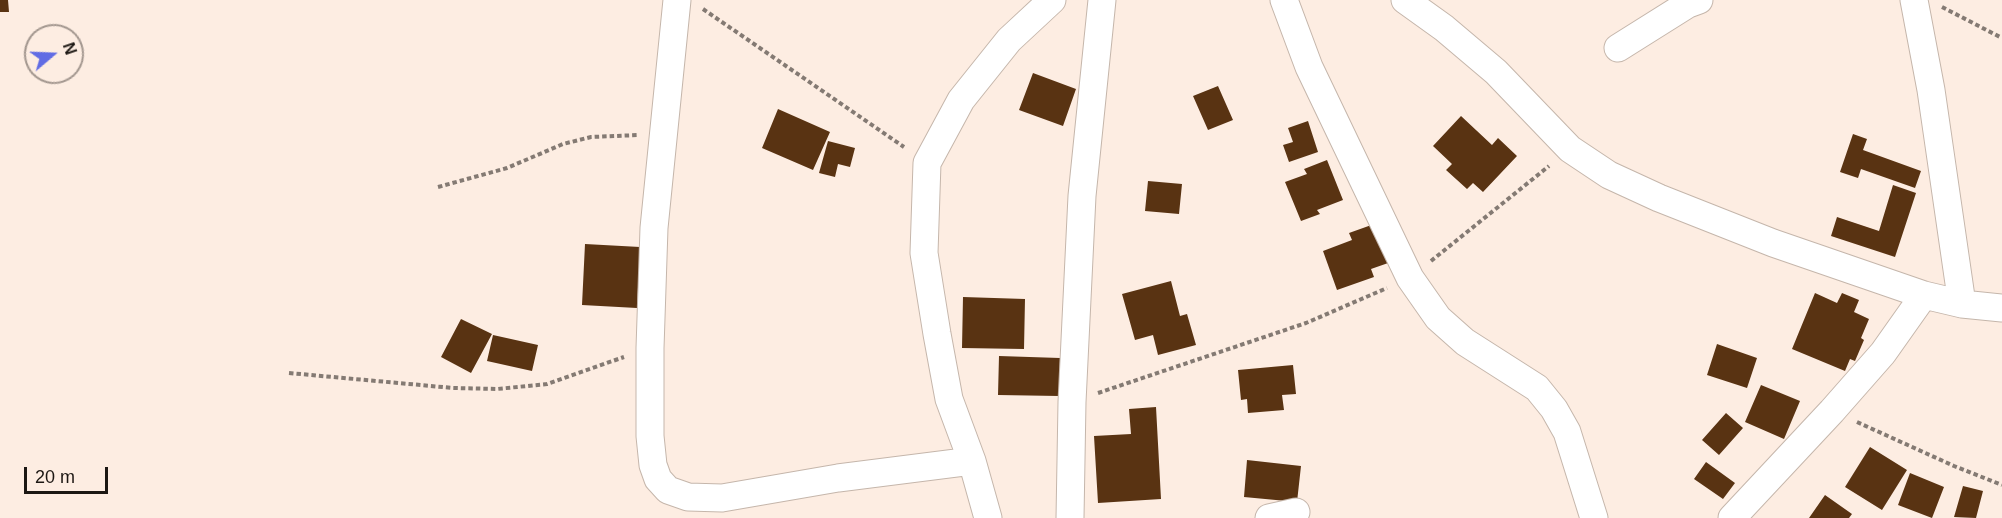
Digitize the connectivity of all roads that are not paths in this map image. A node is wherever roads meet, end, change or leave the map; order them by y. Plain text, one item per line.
1 (1052, 0) edge
2 (1102, 0) edge
3 (1284, 0) edge
4 (1405, 0) edge
5 (1699, 0) edge
6 (688, 3) edge
7 (1927, 3) edge
8 (1618, 48) dead end
9 (1924, 295) junction
10 (1962, 304) junction
11 (2002, 308) edge
12 (972, 461) junction
13 (722, 508) edge
14 (1296, 512) dead end
15 (988, 518) edge
16 (1070, 518) edge
17 (1269, 518) edge
18 (1594, 518) edge
19 (1732, 518) edge

1 - 12 street
2 - 16 street
3 - 18 street
4 - 9 street
5 - 8 street
6 - 13 street
7 - 10 street
9 - 10 street
9 - 19 street
10 - 11 street
12 - 13 street
12 - 15 street
14 - 17 street

